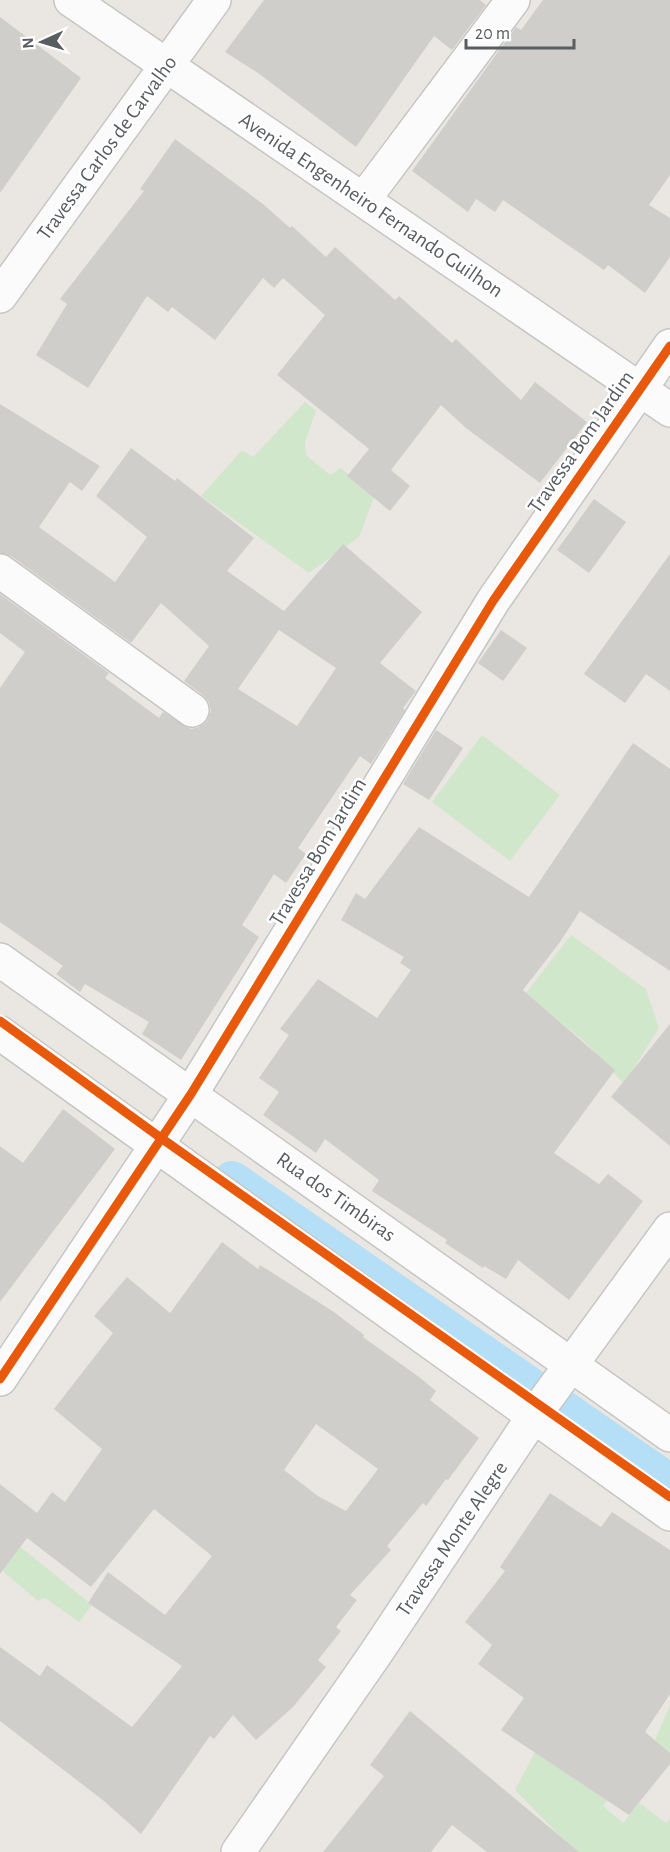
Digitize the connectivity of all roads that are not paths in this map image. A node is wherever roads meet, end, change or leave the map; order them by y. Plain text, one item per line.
1 (71, 0) edge
2 (214, 0) edge
3 (513, 0) edge
4 (166, 67) junction
5 (364, 199) junction
6 (0, 296) edge
7 (670, 346) edge
8 (640, 390) junction
9 (670, 410) edge
10 (0, 571) edge
11 (192, 710) dead end
12 (0, 960) edge
13 (0, 1033) edge
14 (186, 1102) junction
15 (156, 1146) junction
16 (670, 1229) edge
17 (572, 1364) junction
18 (0, 1378) edge
19 (533, 1417) junction
20 (670, 1435) edge
21 (670, 1514) edge
22 (237, 1852) edge

1 - 4 street, Avenida Engenheiro Fernando Guilhon
2 - 4 street, Travessa Carlos de Carvalho
3 - 5 street
4 - 5 street, Avenida Engenheiro Fernando Guilhon
4 - 6 street, Travessa Carlos de Carvalho
5 - 8 street, Avenida Engenheiro Fernando Guilhon
7 - 8 street, Travessa Bom Jardim
8 - 9 street, Avenida Engenheiro Fernando Guilhon
8 - 14 street, Travessa Bom Jardim
10 - 11 street
12 - 14 street, Rua dos Timbiras
13 - 15 street
14 - 15 street, Travessa Bom Jardim
14 - 17 street, Rua dos Timbiras
15 - 18 street, Travessa Bom Jardim
15 - 19 street
16 - 17 street, Travessa Monte Alegre
17 - 19 street, Travessa Monte Alegre
17 - 20 street, Rua dos Timbiras
19 - 21 street
19 - 22 street, Travessa Monte Alegre

